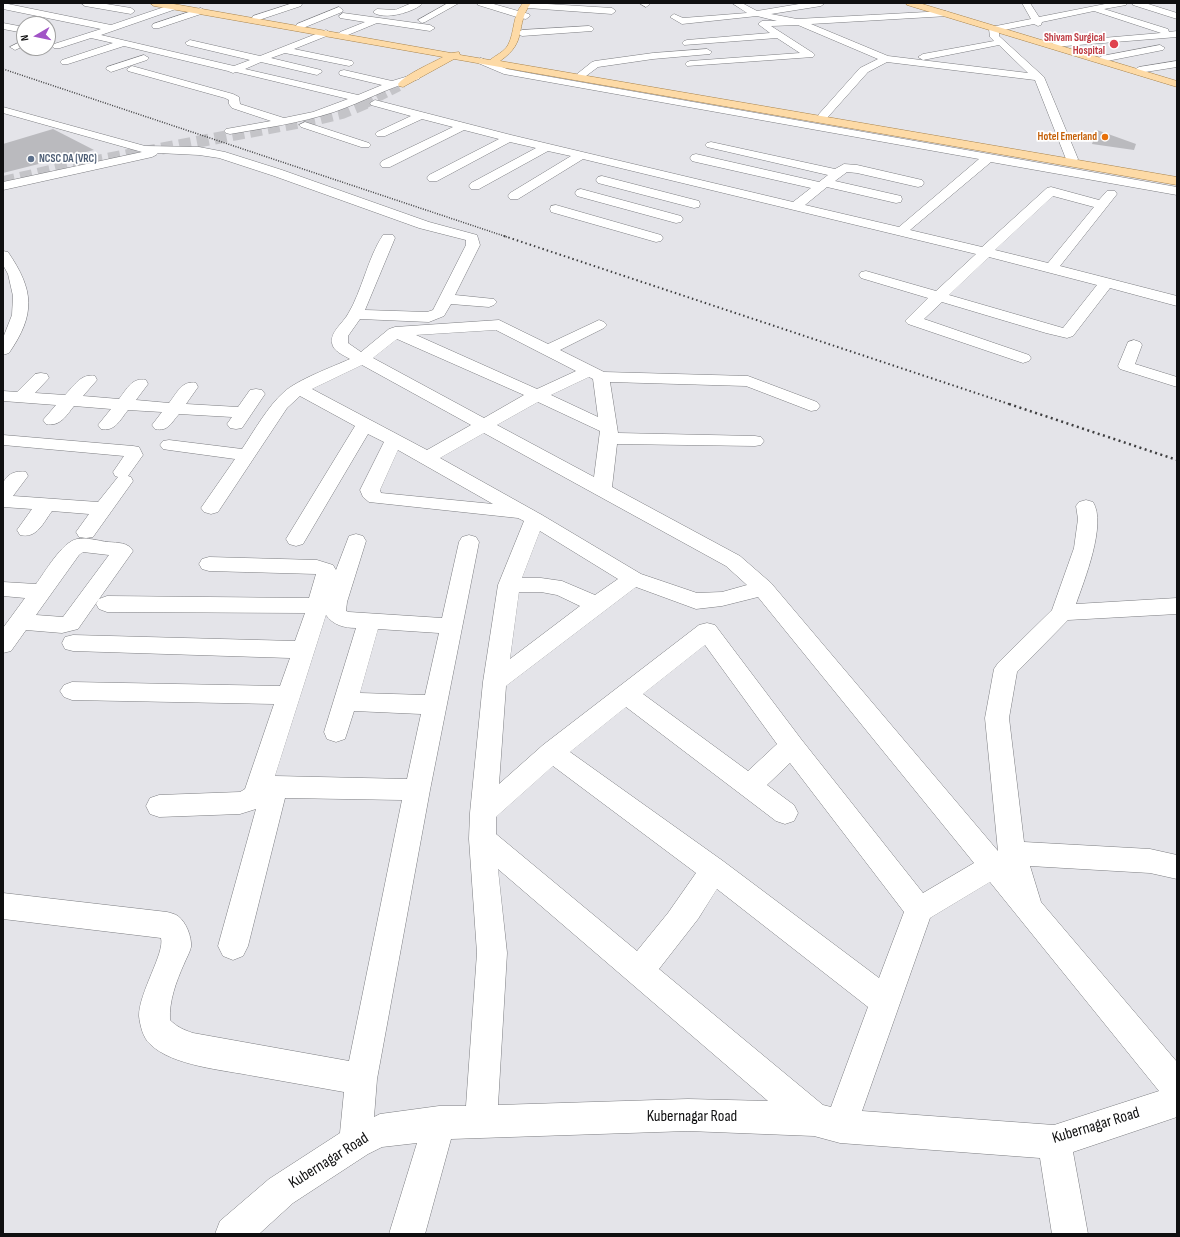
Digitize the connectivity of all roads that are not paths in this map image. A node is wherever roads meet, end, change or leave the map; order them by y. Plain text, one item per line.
1 (19, 3) edge
2 (85, 3) edge
3 (155, 3) edge
4 (420, 3) edge
5 (456, 3) edge
6 (481, 3) edge
7 (736, 3) edge
8 (821, 3) edge
9 (910, 3) edge
10 (916, 3) edge
11 (1026, 3) edge
12 (1136, 3) edge
13 (298, 4) dead end
14 (530, 4) edge
15 (1121, 4) edge
16 (171, 5) edge
17 (100, 6) junction
18 (4, 7) edge
19 (137, 9) junction
20 (354, 9) dead end
21 (612, 10) dead end
22 (1098, 10) junction
23 (201, 11) junction
24 (81, 12) dead end
25 (1165, 12) junction
26 (756, 13) junction
27 (945, 14) junction
28 (1177, 16) edge
29 (569, 17) dead end
30 (674, 17) dead end
31 (256, 18) junction
32 (588, 19) dead end
33 (1127, 19) junction
34 (376, 20) junction
35 (422, 20) dead end
36 (525, 21) junction
37 (794, 21) junction
38 (1037, 22) junction
39 (1177, 22) edge
40 (557, 23) dead end
41 (95, 24) junction
42 (3, 26) edge
43 (300, 26) junction
44 (1150, 26) junction
45 (767, 27) junction
46 (16, 28) edge
47 (112, 28) junction
48 (430, 28) dead end
49 (146, 29) dead end
50 (589, 29) dead end
51 (999, 30) junction
52 (74, 31) dead end
53 (717, 31) dead end
54 (16, 32) edge
55 (132, 33) dead end
56 (10, 34) dead end
57 (326, 34) junction
58 (343, 34) junction
59 (1175, 34) edge
60 (91, 35) junction
61 (779, 35) junction
62 (107, 39) junction
63 (56, 41) dead end
64 (1001, 42) junction
65 (124, 43) junction
66 (190, 43) dead end
67 (680, 43) dead end
68 (794, 45) junction
69 (1056, 45) junction
70 (779, 46) dead end
71 (141, 47) junction
72 (1170, 47) dead end
73 (285, 50) junction
74 (716, 51) dead end
75 (162, 52) junction
76 (56, 53) edge
77 (458, 55) junction
78 (270, 56) junction
79 (261, 59) junction
80 (886, 59) junction
81 (1102, 59) junction
82 (904, 61) junction
83 (65, 62) dead end
84 (495, 62) junction
85 (349, 63) dead end
86 (690, 64) dead end
87 (1177, 64) edge
88 (88, 65) dead end
89 (326, 68) dead end
90 (111, 69) dead end
91 (132, 69) dead end
92 (235, 70) junction
93 (1139, 70) junction
94 (317, 72) dead end
95 (344, 73) dead end
96 (582, 74) junction
97 (220, 75) dead end
98 (415, 77) junction
99 (1039, 77) junction
100 (206, 80) dead end
101 (1177, 81) edge
102 (398, 84) junction
103 (1177, 84) edge
104 (193, 86) junction
105 (179, 91) dead end
106 (361, 99) junction
107 (322, 102) dead end
108 (378, 102) junction
109 (744, 105) junction
110 (340, 107) junction
111 (3, 110) edge
112 (421, 114) junction
113 (823, 116) junction
114 (283, 121) junction
115 (267, 124) junction
116 (305, 125) junction
117 (463, 126) junction
118 (230, 131) dead end
119 (381, 134) dead end
120 (877, 134) junction
121 (509, 138) junction
122 (365, 145) dead end
123 (711, 145) dead end
124 (132, 146) junction
125 (546, 147) junction
126 (163, 151) junction
127 (582, 155) junction
128 (696, 158) dead end
129 (988, 158) junction
130 (1072, 159) junction
131 (386, 164) dead end
132 (627, 164) junction
133 (1067, 172) junction
134 (836, 173) junction
135 (3, 176) edge
136 (1124, 177) junction
137 (1177, 177) edge
138 (433, 178) dead end
139 (602, 180) junction
140 (1177, 181) edge
141 (918, 183) dead end
142 (823, 185) junction
143 (3, 186) edge
144 (475, 186) dead end
145 (1051, 191) junction
146 (1177, 191) edge
147 (581, 193) junction
148 (514, 196) dead end
149 (896, 199) dead end
150 (694, 204) dead end
151 (797, 205) junction
152 (1103, 205) junction
153 (676, 219) dead end
154 (905, 228) junction
155 (388, 238) dead end
156 (656, 238) dead end
157 (987, 250) junction
158 (3, 255) edge
159 (1053, 266) junction
160 (866, 275) dead end
161 (1107, 282) junction
162 (1177, 295) edge
163 (940, 297) junction
164 (446, 300) junction
165 (1177, 301) edge
166 (490, 302) dead end
167 (21, 310) junction
168 (3, 314) edge
169 (356, 314) junction
170 (599, 325) dead end
171 (395, 332) junction
172 (1134, 345) dead end
173 (3, 350) edge
174 (548, 350) junction
175 (1023, 358) dead end
176 (362, 359) junction
177 (595, 374) junction
178 (41, 378) dead end
179 (89, 380) dead end
180 (1177, 382) edge
181 (140, 384) dead end
182 (190, 387) dead end
183 (299, 389) junction
184 (256, 394) dead end
185 (537, 395) junction
186 (3, 396) edge
187 (22, 397) junction
188 (70, 400) junction
189 (123, 404) junction
190 (811, 406) dead end
191 (174, 408) junction
192 (52, 420) dead end
193 (107, 424) dead end
194 (365, 424) junction
195 (161, 425) dead end
196 (483, 425) junction
197 (609, 433) junction
198 (3, 440) edge
199 (394, 440) junction
200 (755, 441) dead end
201 (169, 445) dead end
202 (247, 455) junction
203 (427, 458) junction
204 (19, 476) dead end
205 (602, 489) junction
206 (3, 496) edge
207 (3, 501) edge
208 (46, 505) junction
209 (1086, 506) dead end
210 (211, 508) dead end
211 (103, 509) junction
212 (529, 516) junction
213 (27, 530) dead end
214 (86, 532) dead end
215 (296, 539) dead end
216 (356, 540) dead end
217 (469, 542) dead end
218 (209, 564) dead end
219 (634, 579) junction
220 (509, 585) junction
221 (763, 588) junction
222 (3, 589) edge
223 (41, 592) junction
224 (107, 604) dead end
225 (596, 605) junction
226 (318, 606) junction
227 (1177, 606) edge
228 (1062, 613) junction
229 (369, 621) junction
230 (20, 622) junction
231 (452, 626) junction
232 (4, 642) edge
233 (72, 643) dead end
234 (304, 650) junction
235 (495, 682) junction
236 (72, 691) dead end
237 (289, 694) junction
238 (626, 694) junction
239 (345, 701) junction
240 (435, 705) junction
241 (336, 732) dead end
242 (792, 746) junction
243 (552, 752) junction
244 (748, 786) junction
245 (267, 787) junction
246 (417, 790) junction
247 (159, 806) dead end
248 (785, 813) dead end
249 (482, 826) junction
250 (1003, 859) junction
251 (1177, 867) edge
252 (713, 870) junction
253 (3, 906) edge
254 (919, 910) junction
255 (233, 946) dead end
256 (639, 971) junction
257 (886, 1001) junction
258 (360, 1079) junction
259 (1177, 1087) edge
260 (1177, 1101) edge
261 (481, 1122) junction
262 (827, 1122) junction
263 (439, 1123) junction
264 (356, 1142) junction
265 (1054, 1142) junction
266 (234, 1234) edge
267 (406, 1234) edge
268 (1070, 1234) edge

1 - 18 street
2 - 17 street
3 - 16 main road
3 - 19 street
4 - 20 street
5 - 35 street
6 - 36 street
7 - 26 street
8 - 26 street
9 - 27 main road
10 - 51 main road
11 - 38 street
12 - 15 street
12 - 25 street
13 - 31 street
14 - 21 street
14 - 36 main road
15 - 22 street
16 - 23 main road
16 - 31 main road
16 - 47 street
17 - 19 street
17 - 24 street
18 - 41 street
19 - 41 street
22 - 33 street
22 - 38 street
23 - 49 street
23 - 57 main road
25 - 28 street
25 - 33 street
26 - 30 street
26 - 37 street
27 - 37 street
27 - 51 main road
29 - 32 street
31 - 43 main road
33 - 44 street
34 - 43 street
34 - 48 street
34 - 58 street
36 - 40 street
36 - 50 street
36 - 84 main road
36 - 84 main road
37 - 45 street
37 - 80 street
38 - 51 street
39 - 44 street
41 - 47 street
42 - 46 street
43 - 58 main road
44 - 59 street
45 - 53 street
45 - 61 street
47 - 60 street
51 - 64 street
51 - 69 main road
51 - 103 main road
52 - 60 street
54 - 56 street
55 - 62 street
57 - 73 street
57 - 77 main road
58 - 77 main road
59 - 69 street
60 - 62 street
60 - 63 street
61 - 67 street
61 - 68 street
62 - 65 street
62 - 76 street
64 - 82 street
64 - 99 street
65 - 71 street
65 - 83 street
66 - 79 street
68 - 70 street
68 - 86 street
69 - 81 main road
71 - 75 street
71 - 88 street
72 - 81 street
73 - 78 street
73 - 85 street
74 - 96 street
75 - 90 street
75 - 92 street
77 - 84 main road
77 - 84 main road
77 - 98 main road
78 - 79 street
78 - 89 street
79 - 92 street
79 - 94 street
80 - 82 street
80 - 113 street
81 - 93 main road
82 - 99 street
84 - 96 main road
84 - 109 main road
84 - 109 street
87 - 93 street
91 - 104 street
92 - 97 street
92 - 106 street
93 - 101 main road
95 - 102 street
96 - 109 main road
98 - 102 street
98 - 108 street
99 - 130 street
100 - 104 street
102 - 106 street
104 - 105 street
104 - 114 street
106 - 110 street
107 - 110 street
108 - 112 street
108 - 116 street
108 - 132 street
109 - 113 main road
109 - 120 street
110 - 114 street
111 - 124 street
112 - 117 street
112 - 119 street
113 - 130 main road
114 - 115 street
115 - 116 street
115 - 118 street
116 - 122 street
117 - 121 street
117 - 131 street
120 - 129 street
120 - 136 main road
121 - 125 street
121 - 138 street
123 - 134 street
124 - 126 street
124 - 135 street
125 - 127 street
125 - 144 street
126 - 143 street
126 - 164 street
127 - 132 street
127 - 148 street
128 - 142 street
129 - 133 street
129 - 154 street
130 - 137 main road
132 - 139 street
132 - 151 street
133 - 136 street
133 - 145 street
134 - 141 street
134 - 142 street
136 - 140 main road
136 - 146 street
136 - 152 street
139 - 147 street
139 - 150 street
142 - 149 street
142 - 151 street
145 - 152 street
145 - 157 street
147 - 153 street
147 - 156 street
151 - 154 street
151 - 157 street
152 - 159 street
154 - 157 street
155 - 169 street
157 - 159 street
157 - 163 street
158 - 167 street
159 - 161 street
159 - 162 street
160 - 163 street
161 - 163 street
161 - 165 street
163 - 175 street
164 - 166 street
164 - 169 street
167 - 168 street
167 - 173 street
169 - 176 street
170 - 174 street
171 - 174 street
171 - 176 street
171 - 185 street
172 - 180 street
174 - 177 street
176 - 183 street
176 - 196 street
177 - 185 street
177 - 190 street
177 - 197 street
178 - 187 street
179 - 188 street
181 - 189 street
182 - 191 street
183 - 194 street
183 - 202 street
184 - 191 street
185 - 196 street
185 - 197 street
186 - 187 street
187 - 188 street
188 - 189 street
188 - 192 street
189 - 191 street
189 - 193 street
191 - 195 street
194 - 199 street
194 - 215 street
196 - 203 street
196 - 205 street
197 - 200 street
197 - 205 street
198 - 211 street
199 - 203 street
199 - 212 street
201 - 202 street
202 - 210 street
203 - 212 street
204 - 206 street
205 - 221 street
207 - 208 street
208 - 211 street
208 - 213 street
209 - 228 street
211 - 214 street
212 - 219 street
212 - 220 street
216 - 229 street
217 - 231 street
218 - 226 street
219 - 221 street
219 - 225 street
220 - 225 street
220 - 235 street
221 - 250 street
222 - 223 street
223 - 230 street
223 - 230 street
224 - 226 street
225 - 235 street
226 - 234 street
227 - 228 street
228 - 250 street
229 - 231 street
229 - 239 street
230 - 232 street
231 - 240 street
233 - 234 street
234 - 237 street
235 - 249 street
236 - 237 street
237 - 245 street
238 - 242 street
238 - 243 street
238 - 244 street
239 - 240 street
239 - 241 street
240 - 246 street
242 - 244 street
242 - 254 street
243 - 249 street
243 - 252 street
244 - 248 street
245 - 246 street
245 - 247 street
245 - 255 street
246 - 258 street
249 - 256 street
249 - 261 street
250 - 251 street
250 - 254 street
250 - 259 street
252 - 256 street
252 - 257 street
253 - 258 street
254 - 257 street
256 - 262 street
257 - 262 street
258 - 264 street
260 - 265 street, Kubernagar Road
261 - 262 street, Kubernagar Road
261 - 263 street, Kubernagar Road
262 - 265 street, Kubernagar Road
263 - 264 street, Kubernagar Road
263 - 267 street
264 - 266 street, Kubernagar Road
265 - 268 street

